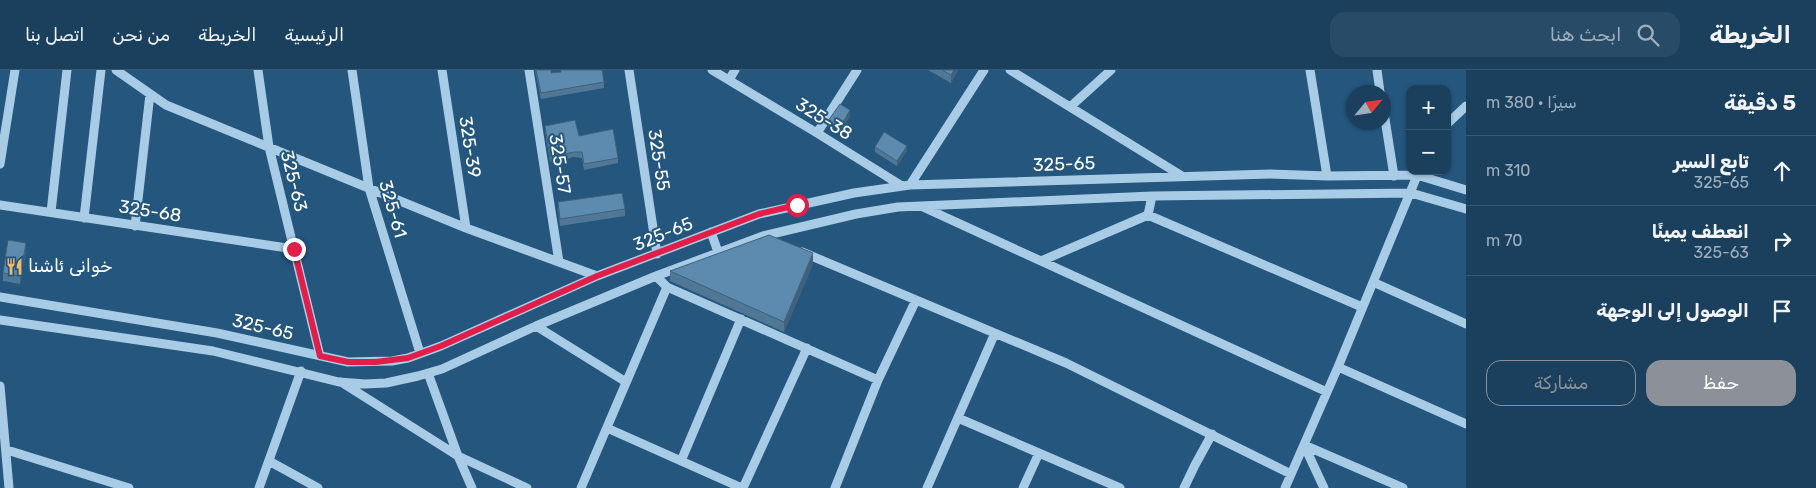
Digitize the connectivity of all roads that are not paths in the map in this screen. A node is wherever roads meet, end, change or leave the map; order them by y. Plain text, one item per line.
1 (15, 70) edge
2 (67, 70) edge
3 (101, 70) edge
4 (116, 70) edge
5 (258, 70) edge
6 (352, 70) edge
7 (442, 70) edge
8 (530, 70) edge
9 (629, 70) edge
10 (712, 70) edge
11 (735, 70) edge
12 (857, 70) edge
13 (984, 70) edge
14 (1010, 70) edge
15 (1111, 70) edge
16 (1310, 70) edge
17 (1377, 70) edge
18 (729, 80) junction
19 (1379, 85) edge
20 (150, 94) junction
21 (1466, 106) edge
22 (1070, 107) junction
23 (1451, 120) edge
24 (1387, 130) edge
25 (817, 133) junction
26 (269, 148) junction
27 (0, 164) edge
28 (1406, 174) edge
29 (1417, 175) edge
30 (1424, 175) edge
31 (1182, 176) junction
32 (1327, 176) junction
33 (1394, 176) junction
34 (906, 186) junction
35 (369, 188) junction
36 (1466, 190) edge
37 (1411, 193) junction
38 (1152, 196) junction
39 (0, 205) edge
40 (922, 206) junction
41 (1466, 209) edge
42 (51, 212) junction
43 (1148, 215) junction
44 (84, 218) junction
45 (135, 226) junction
46 (466, 228) junction
47 (711, 232) junction
48 (764, 236) junction
49 (294, 249) junction
50 (718, 252) junction
51 (657, 254) junction
52 (1041, 261) junction
53 (559, 262) junction
54 (597, 276) junction
55 (656, 276) junction
56 (1373, 282) junction
57 (667, 287) junction
58 (0, 297) edge
59 (916, 300) junction
60 (1362, 307) junction
61 (741, 319) junction
62 (0, 320) edge
63 (1466, 324) edge
64 (536, 326) junction
65 (217, 333) junction
66 (996, 334) junction
67 (807, 348) junction
68 (214, 351) junction
69 (420, 353) junction
70 (320, 356) junction
71 (1338, 368) junction
72 (300, 372) junction
73 (428, 373) junction
74 (878, 380) junction
75 (340, 382) junction
76 (626, 382) junction
77 (0, 386) edge
78 (1327, 392) junction
79 (958, 418) junction
80 (1466, 424) edge
81 (607, 428) junction
82 (1212, 434) junction
83 (1304, 445) junction
84 (6, 450) junction
85 (1038, 453) junction
86 (458, 456) junction
87 (269, 461) junction
88 (682, 461) junction
89 (1291, 474) junction
90 (727, 485) edge
91 (9, 488) edge
92 (129, 488) edge
93 (259, 488) edge
94 (318, 488) edge
95 (472, 488) edge
96 (527, 488) edge
97 (581, 488) edge
98 (742, 488) edge
99 (834, 488) edge
100 (927, 488) edge
101 (1023, 488) edge
102 (1120, 488) edge
103 (1184, 488) edge
104 (1285, 488) edge
105 (1324, 488) edge
106 (1403, 488) edge

1 - 27 street
2 - 42 street
3 - 44 street
4 - 20 street
5 - 26 street, 325-63
6 - 35 street, 325-61
7 - 46 street, 325-39
8 - 53 street, 325-57
9 - 51 street, 325-55
10 - 18 street, 325-38
11 - 18 street
12 - 25 street
13 - 34 street
14 - 22 street
15 - 22 street
16 - 32 street
17 - 19 street
18 - 25 street, 325-38
20 - 26 street
20 - 45 street
21 - 23 street
22 - 31 street
24 - 33 street
25 - 34 street, 325-38
26 - 35 street
26 - 49 street, 325-63
28 - 33 street, 325-65
29 - 37 street
30 - 36 street, 325-65
31 - 32 street, 325-65
31 - 34 street, 325-65
32 - 33 street, 325-65
34 - 47 street, 325-65
35 - 46 street
35 - 69 street, 325-61
37 - 38 street, 325-65
37 - 41 street, 325-65
37 - 56 street
38 - 40 street, 325-65
38 - 43 street
39 - 42 street, 325-68
40 - 48 street, 325-65
40 - 52 street
42 - 44 street, 325-68
43 - 52 street
43 - 60 street
44 - 45 street, 325-68
45 - 49 street, 325-68
46 - 53 street
47 - 50 street
47 - 51 street, 325-65
48 - 50 street, 325-65
48 - 59 street
49 - 70 street, 325-63
50 - 55 street, 325-65
51 - 54 street, 325-65
52 - 78 street
53 - 54 street
54 - 69 street, 325-65
55 - 57 street
55 - 64 street, 325-65
56 - 60 street
56 - 63 street
57 - 61 street
57 - 76 street
58 - 65 street, 325-65
59 - 66 street
59 - 74 street
60 - 71 street
61 - 67 street
61 - 88 street
62 - 68 street, 325-65
64 - 73 street, 325-65
64 - 76 street
65 - 68 street
65 - 70 street, 325-65
66 - 79 street
66 - 82 street
67 - 74 street
67 - 98 street
68 - 72 street, 325-65
69 - 70 street, 325-65
71 - 78 street
71 - 80 street
72 - 75 street, 325-65
72 - 87 street
73 - 75 street, 325-65
73 - 86 street
74 - 99 street
75 - 86 street
76 - 81 street
77 - 84 street
78 - 83 street
79 - 85 street
79 - 100 street
81 - 88 street
81 - 97 street
82 - 89 street
82 - 103 street
83 - 89 street
83 - 105 street
83 - 106 street
84 - 91 street
84 - 92 street
85 - 101 street
85 - 102 street
86 - 95 street
86 - 96 street
87 - 93 street
87 - 94 street
88 - 90 street
89 - 104 street
90 - 98 street

